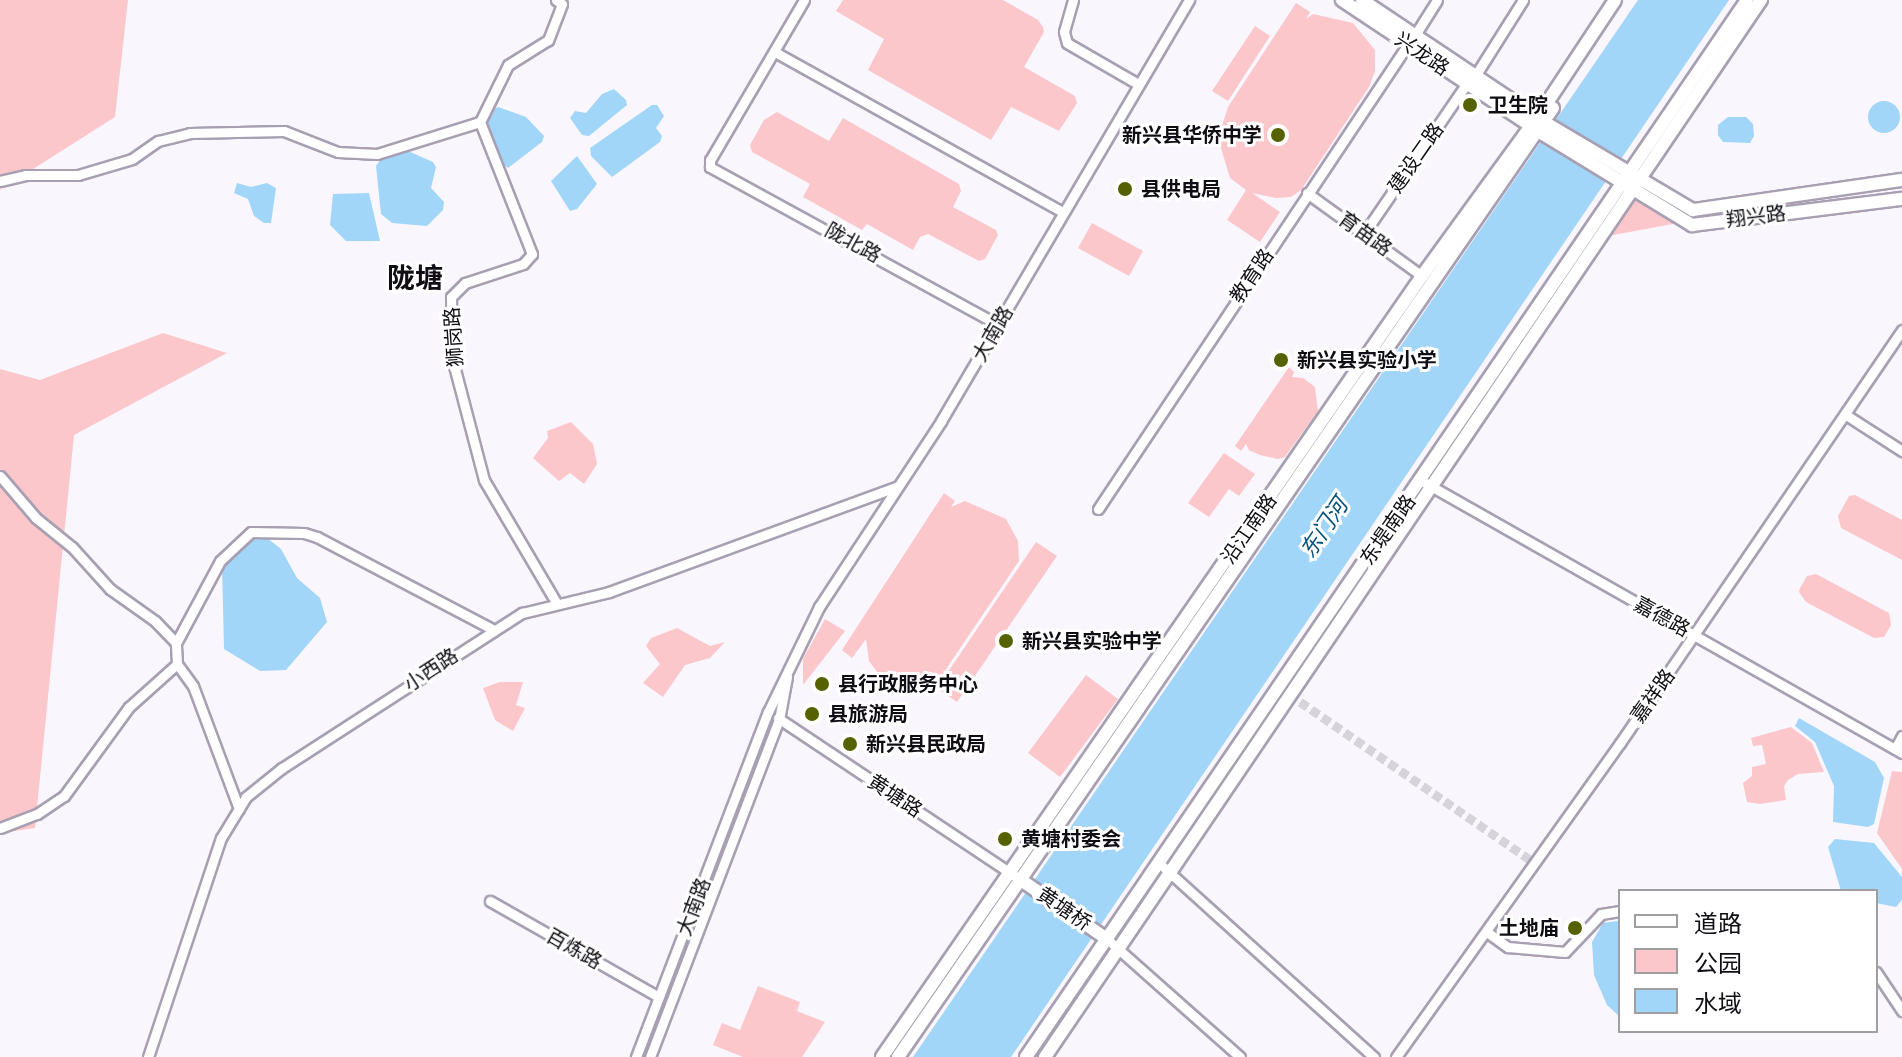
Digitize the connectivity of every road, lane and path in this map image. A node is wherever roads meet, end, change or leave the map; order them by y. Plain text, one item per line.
1 (556, 0) edge
2 (804, 0) edge
3 (1073, 0) edge
4 (1189, 0) edge
5 (1342, 0) edge
6 (1362, 0) edge
7 (1437, 0) edge
8 (1523, 0) edge
9 (1615, 0) edge
10 (1622, 0) edge
11 (1747, 0) edge
12 (1761, 0) edge
13 (1412, 40) junction
14 (775, 52) junction
15 (1471, 80) junction
16 (1138, 84) junction
17 (480, 122) junction
18 (1540, 126) junction
19 (1902, 180) edge
20 (0, 181) edge
21 (1630, 182) junction
22 (1307, 193) junction
23 (1902, 199) edge
24 (1063, 212) junction
25 (1365, 232) junction
26 (1422, 276) junction
27 (998, 325) junction
28 (1902, 330) edge
29 (1846, 415) junction
30 (1902, 451) edge
31 (0, 476) edge
32 (1426, 483) junction
33 (896, 487) junction
34 (1098, 509) dead end
35 (557, 604) junction
36 (494, 630) junction
37 (1695, 635) junction
38 (176, 643) junction
39 (790, 663) junction
40 (177, 664) junction
41 (768, 712) junction
42 (779, 720) junction
43 (1902, 736) edge
44 (1898, 751) edge
45 (239, 809) junction
46 (0, 828) edge
47 (1164, 867) junction
48 (1010, 872) junction
49 (1021, 880) junction
50 (490, 901) dead end
51 (1618, 911) edge
52 (1487, 932) junction
53 (1112, 943) junction
54 (1878, 975) edge
55 (659, 997) junction
56 (1902, 1011) edge
57 (148, 1057) edge
58 (636, 1057) edge
59 (650, 1057) edge
60 (882, 1057) edge
61 (898, 1057) edge
62 (1026, 1057) edge
63 (1045, 1057) edge
64 (1240, 1057) edge
65 (1374, 1057) edge
66 (1396, 1057) edge

1 - 17 street
2 - 14 street
3 - 16 street
4 - 16 street, 大南路
5 - 13 main road, 兴龙路
6 - 13 main road, 兴龙路
7 - 13 street, 教育路
8 - 15 street, 建设二路
9 - 18 main road, 沿江南路
10 - 18 main road, 沿江南路
11 - 21 main road, 东堤南路
12 - 21 main road, 东堤南路
13 - 15 main road, 兴龙路
13 - 22 street, 教育路
14 - 24 street
14 - 27 street, 陇北路
15 - 18 main road, 兴龙路
15 - 25 street, 建设二路
16 - 24 street, 大南路
17 - 20 street
17 - 35 street, 狮岗路
18 - 21 main road, 兴龙路
18 - 26 main road, 沿江南路
18 - 49 main road, 沿江南路
19 - 21 main road, 翔兴路
21 - 23 main road, 翔兴路
21 - 32 main road, 东堤南路
22 - 25 street, 育苗路
22 - 34 street, 教育路
24 - 27 street, 大南路
25 - 26 street, 育苗路
26 - 48 main road, 沿江南路
27 - 33 street, 大南路
28 - 29 street, 嘉祥路
29 - 30 street
29 - 37 street, 嘉祥路
31 - 38 street
32 - 37 street, 嘉德路
32 - 47 main road, 东堤南路
33 - 35 street, 小西路
33 - 39 street, 大南路
35 - 36 street, 小西路
36 - 38 street
36 - 45 street, 小西路
37 - 44 street, 嘉德路
37 - 52 street, 嘉祥路
38 - 40 street
39 - 41 street, 大南路
39 - 42 street, 大南路
40 - 45 street
40 - 46 street
41 - 42 street, 黄塘路
41 - 55 street, 大南路
42 - 48 street, 黄塘路
42 - 59 street, 大南路
43 - 44 street
45 - 57 street, 小西路
47 - 53 main road, 东堤南路
47 - 65 street
48 - 49 street, 黄塘路
48 - 60 main road, 沿江南路
49 - 53 main road, 黄塘桥
49 - 61 main road, 沿江南路
50 - 55 street, 百炼路
51 - 52 street
52 - 66 street, 嘉祥路
53 - 62 main road, 东堤南路
53 - 63 main road, 东堤南路
53 - 64 street
54 - 56 street
55 - 58 street, 大南路

